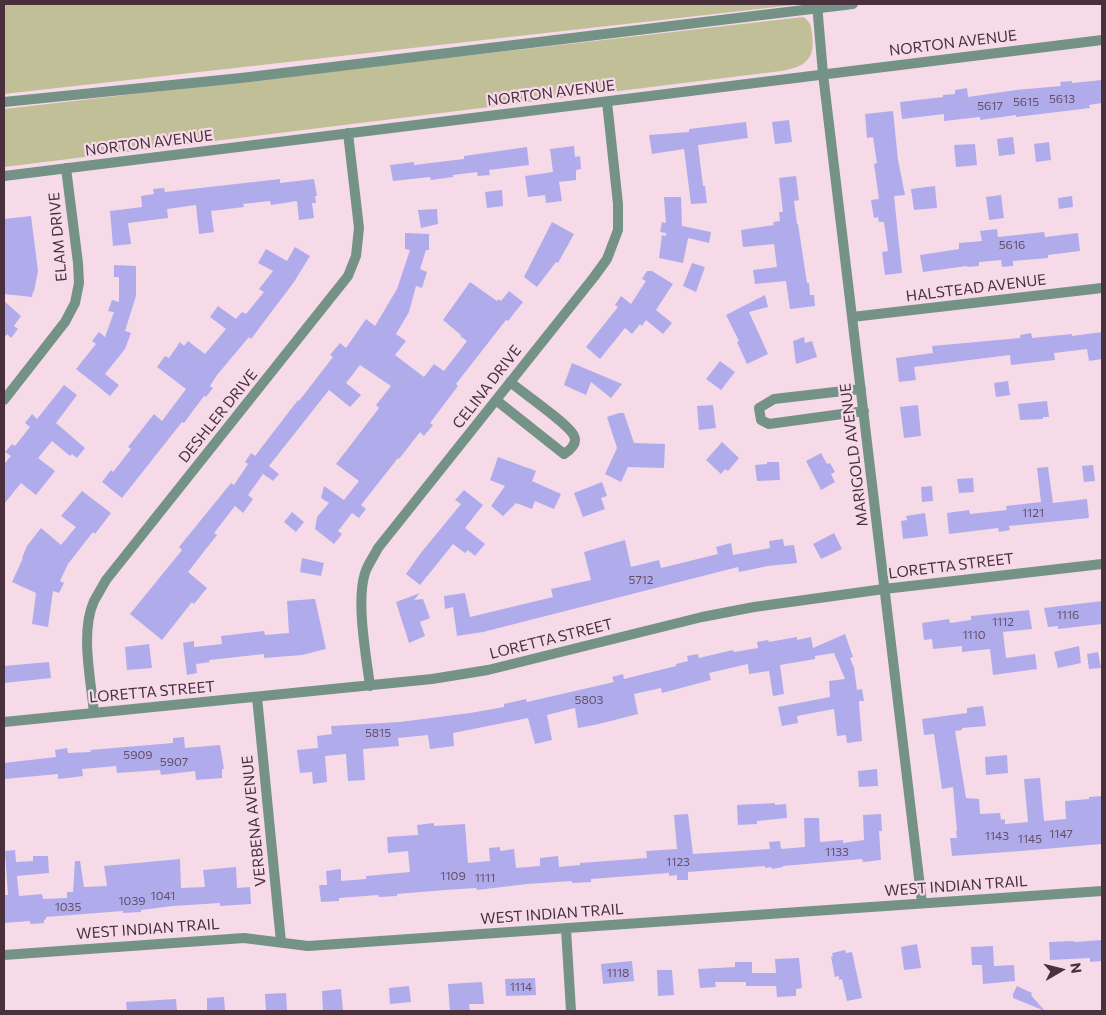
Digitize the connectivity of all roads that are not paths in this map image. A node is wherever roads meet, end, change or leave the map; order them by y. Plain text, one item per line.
1 (853, 4) edge
2 (817, 6) edge
3 (1102, 40) edge
4 (823, 74) junction
5 (4, 102) edge
6 (607, 102) junction
7 (348, 133) junction
8 (66, 168) junction
9 (4, 176) edge
10 (1102, 288) edge
11 (852, 317) junction
12 (510, 382) junction
13 (861, 389) junction
14 (4, 400) edge
15 (496, 400) junction
16 (864, 411) junction
17 (1102, 564) edge
18 (884, 589) junction
19 (370, 686) junction
20 (257, 697) junction
21 (94, 713) junction
22 (4, 722) edge
23 (1102, 890) edge
24 (922, 903) junction
25 (566, 929) junction
26 (281, 942) junction
27 (4, 955) edge
28 (571, 1011) edge

1 - 2 street
2 - 4 street, MARIGOLD AVENUE
2 - 5 street
3 - 4 street, NORTON AVENUE
4 - 6 street, NORTON AVENUE
4 - 11 street, MARIGOLD AVENUE
6 - 7 street, NORTON AVENUE
6 - 12 street, CELINA DRIVE
7 - 8 street, NORTON AVENUE
7 - 21 street, DESHLER DRIVE
8 - 9 street, NORTON AVENUE
8 - 14 street, ELAM DRIVE
10 - 11 street, HALSTEAD AVENUE
11 - 13 street, MARIGOLD AVENUE
12 - 15 street, CELINA DRIVE
12 - 15 street
13 - 16 street, MARIGOLD AVENUE
13 - 16 street
15 - 19 street, CELINA DRIVE
16 - 18 street, MARIGOLD AVENUE
17 - 18 street, LORETTA STREET
18 - 19 street, LORETTA STREET
18 - 24 street, MARIGOLD AVENUE
19 - 20 street, LORETTA STREET
20 - 21 street, LORETTA STREET
20 - 26 street, VERBENA AVENUE
21 - 22 street, LORETTA STREET
23 - 24 street, WEST INDIAN TRAIL
24 - 25 street, WEST INDIAN TRAIL
25 - 26 street, WEST INDIAN TRAIL
25 - 28 street
26 - 27 street, WEST INDIAN TRAIL

